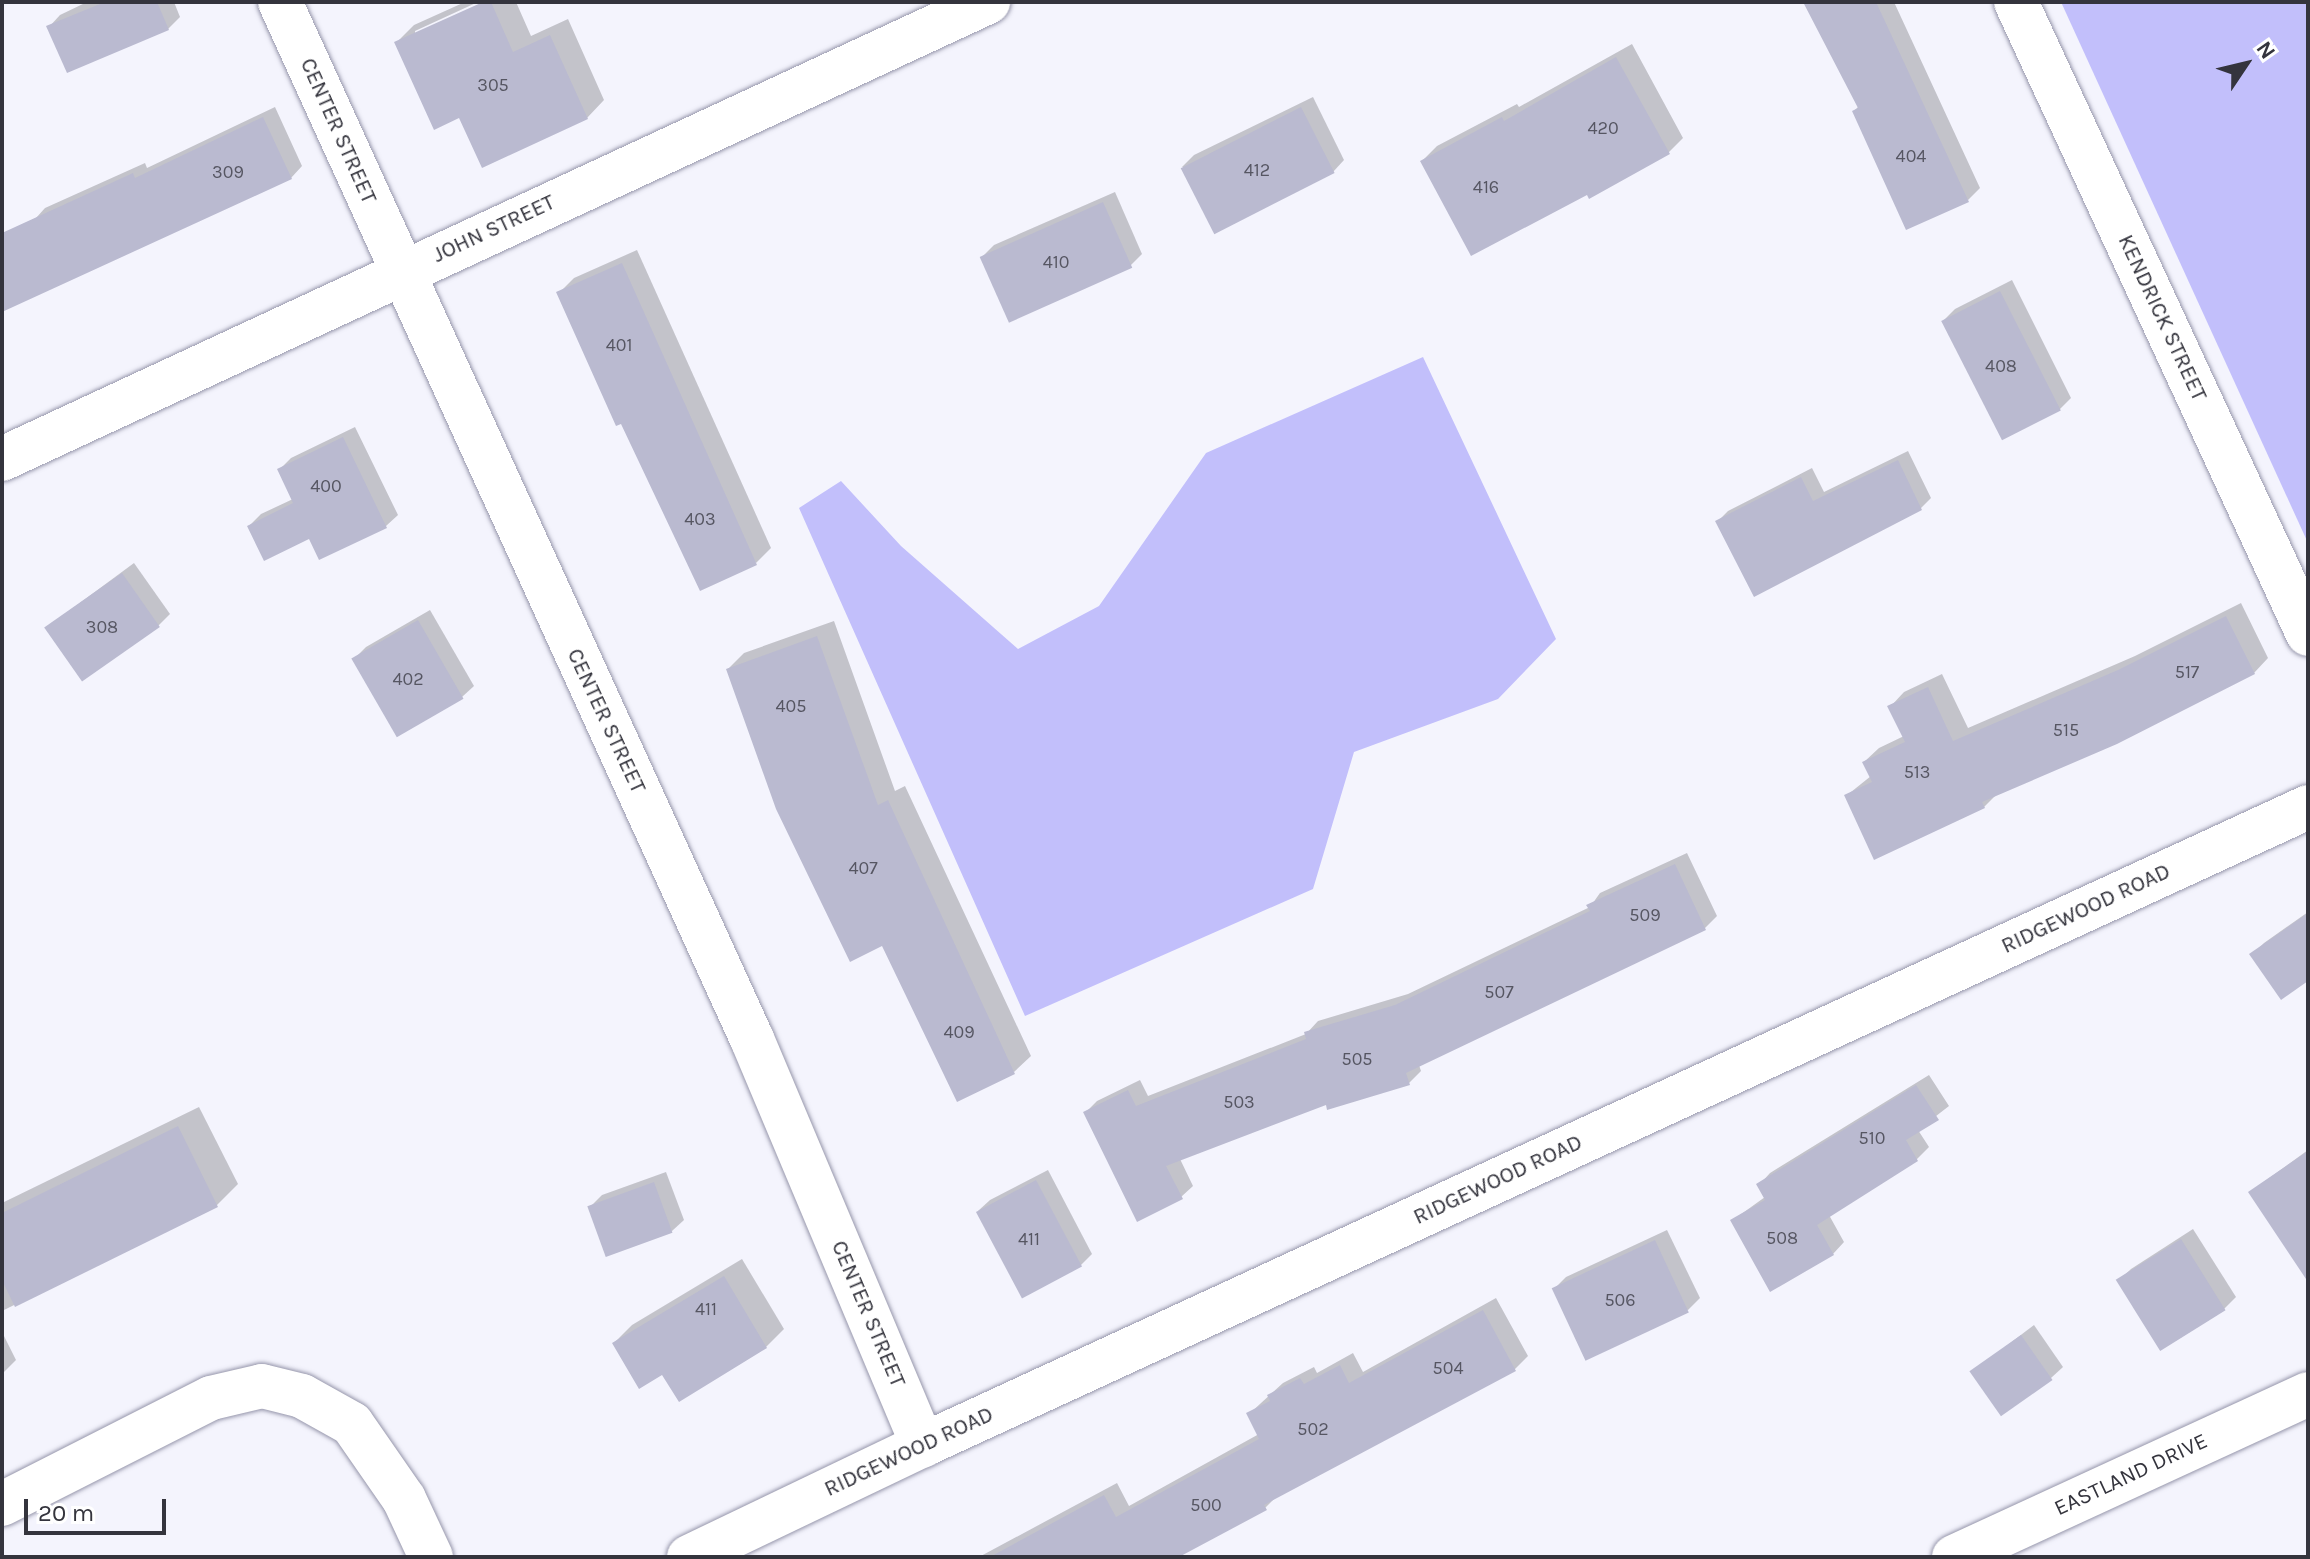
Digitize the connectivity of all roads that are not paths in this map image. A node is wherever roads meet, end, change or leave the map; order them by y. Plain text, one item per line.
1 (280, 2) edge
2 (988, 2) edge
3 (2016, 2) edge
4 (401, 272) junction
5 (2, 459) edge
6 (2308, 634) edge
7 (2308, 807) edge
8 (2308, 1394) edge
9 (923, 1445) junction
10 (2, 1504) edge
11 (431, 1557) edge
12 (689, 1557) edge
13 (1954, 1557) edge

1 - 4 street, CENTER STREET
2 - 4 street, JOHN STREET
3 - 6 street, KENDRICK STREET
4 - 5 street, JOHN STREET
4 - 9 street, CENTER STREET
7 - 9 street, RIDGEWOOD ROAD
8 - 13 street, EASTLAND DRIVE
9 - 12 street, RIDGEWOOD ROAD
10 - 11 street

